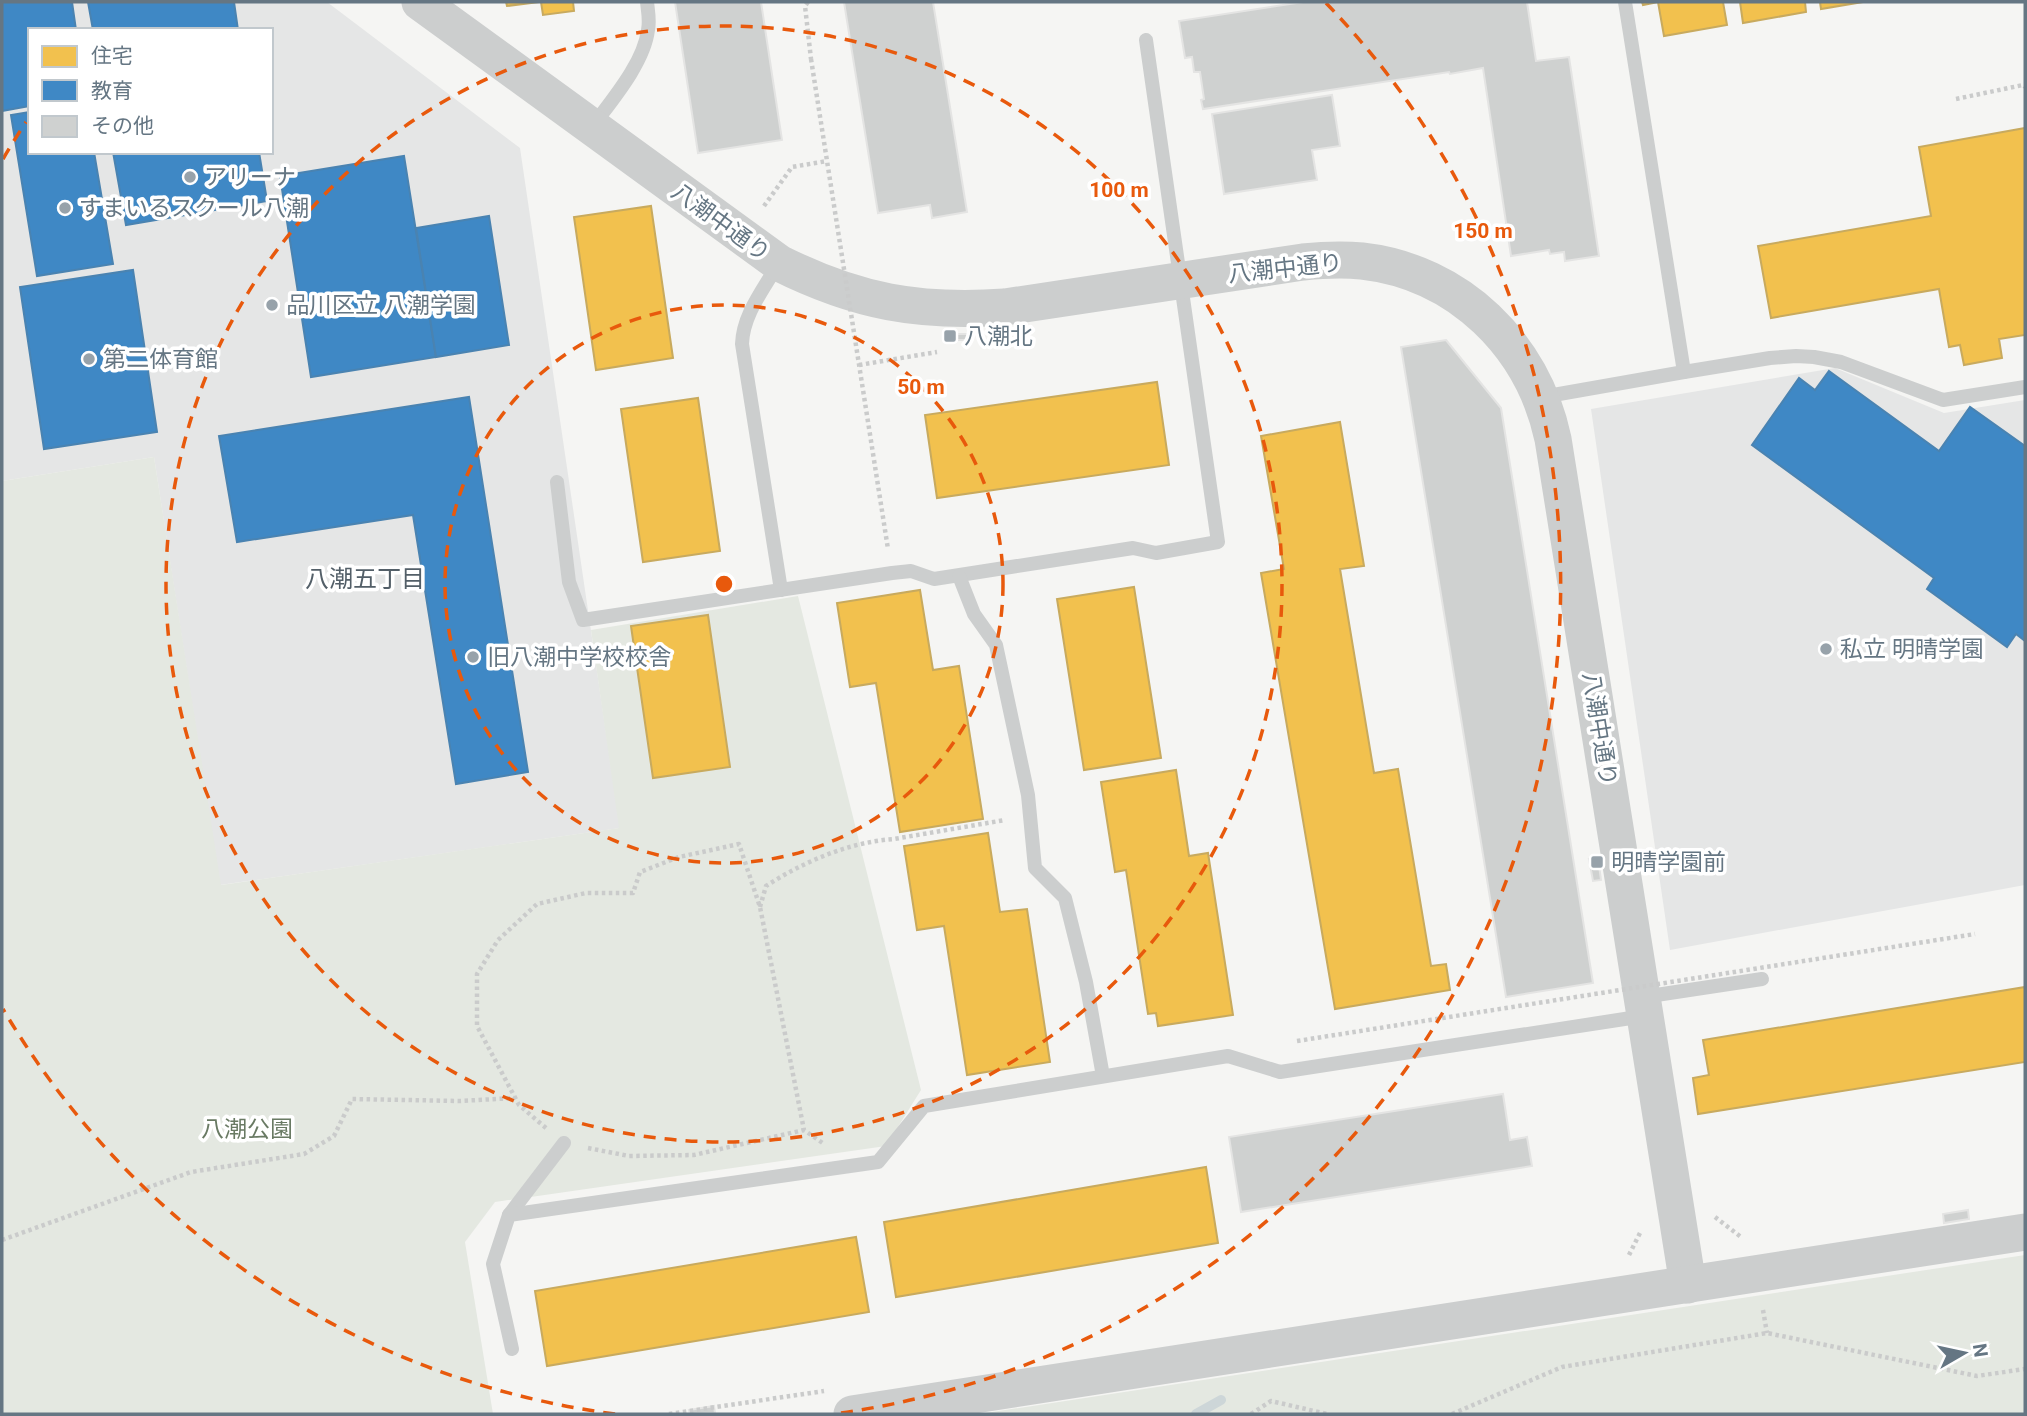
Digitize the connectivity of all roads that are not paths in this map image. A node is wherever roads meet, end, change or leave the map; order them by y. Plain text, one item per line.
1 (420, 2) edge
2 (647, 2) edge
3 (1625, 2) edge
4 (1146, 40) dead end
5 (592, 128) junction
6 (779, 263) junction
7 (1180, 281) junction
8 (1684, 372) junction
9 (2025, 387) edge
10 (1542, 397) junction
11 (557, 482) dead end
12 (959, 576) junction
13 (781, 590) junction
14 (1762, 979) dead end
15 (1644, 1007) junction
16 (1103, 1076) junction
17 (564, 1143) road end
18 (509, 1215) junction
19 (2025, 1232) edge
20 (1688, 1285) junction
21 (512, 1349) dead end
22 (852, 1414) edge

1 - 5 street, 八潮中通り
2 - 5 lane
3 - 8 lane
4 - 7 lane
5 - 6 street, 八潮中通り
6 - 7 street, 八潮中通り
6 - 13 lane
7 - 10 street, 八潮中通り
7 - 12 lane
8 - 9 lane
8 - 10 lane
10 - 15 street, 八潮中通り
11 - 13 lane
12 - 13 lane
12 - 16 lane
14 - 15 lane
15 - 16 lane
15 - 20 street, 八潮中通り
16 - 18 lane
17 - 18 lane
18 - 21 lane
19 - 20 street
20 - 22 street

